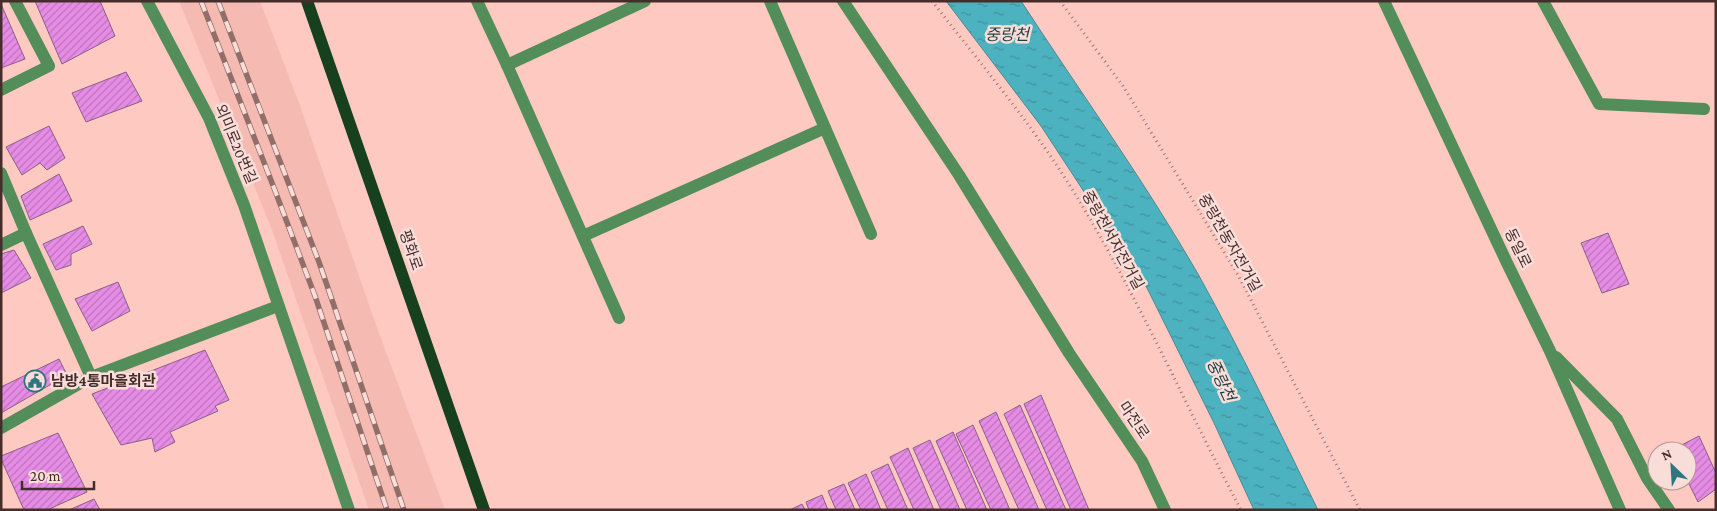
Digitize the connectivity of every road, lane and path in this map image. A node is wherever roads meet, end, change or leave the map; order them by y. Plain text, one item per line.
1 (15, 1) edge
2 (148, 1) edge
3 (307, 1) edge
4 (477, 1) edge
5 (646, 1) edge
6 (770, 1) edge
7 (843, 1) edge
8 (932, 1) edge
9 (1060, 1) edge
10 (1384, 1) edge
11 (1543, 1) edge
12 (507, 65) junction
13 (1, 90) edge
14 (1704, 109) dead end
15 (825, 128) junction
16 (1, 173) edge
17 (26, 234) junction
18 (872, 234) dead end
19 (583, 236) junction
20 (1, 245) edge
21 (278, 306) junction
22 (620, 318) dead end
23 (1550, 351) junction
24 (91, 377) junction
25 (1, 428) edge
26 (349, 510) edge
27 (484, 510) edge
28 (1165, 510) edge
29 (1241, 510) edge
30 (1360, 510) edge
31 (1620, 510) edge
32 (1670, 510) edge

1 - 13 street
2 - 21 street, 외미로20번길
3 - 27 main road, 평화로
4 - 12 street
5 - 12 street
6 - 15 street
7 - 28 street, 마전로
8 - 29 path, 중랑천서자전거길
9 - 30 path, 중랑천동자전거길
10 - 23 street, 동일로
11 - 14 street
12 - 19 street
15 - 18 street
15 - 19 street
16 - 17 street
17 - 20 street
17 - 24 street
19 - 22 street
21 - 24 street
21 - 26 street, 외미로20번길
23 - 31 street, 동일로
23 - 32 street
24 - 25 street

